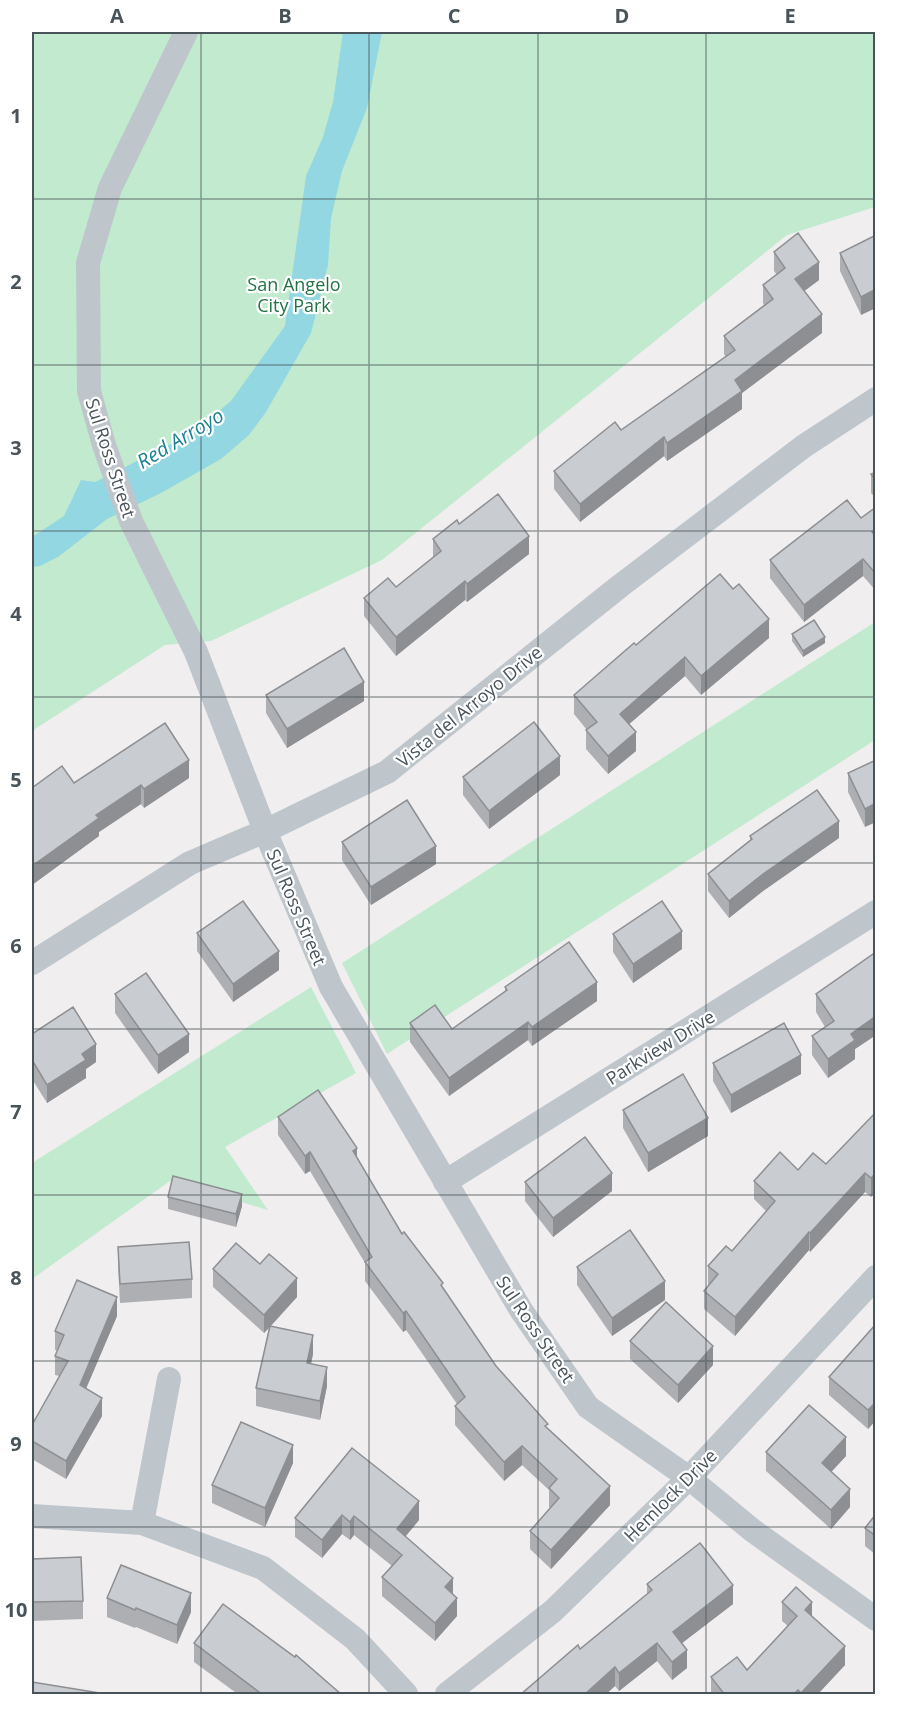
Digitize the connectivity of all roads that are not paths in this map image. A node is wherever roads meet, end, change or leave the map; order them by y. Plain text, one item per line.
1 (186, 32) edge
2 (876, 399) edge
3 (265, 831) junction
4 (876, 912) edge
5 (32, 963) edge
6 (445, 1182) junction
7 (876, 1278) edge
8 (169, 1379) dead end
9 (689, 1478) junction
10 (32, 1516) edge
11 (142, 1523) junction
12 (876, 1619) edge
13 (406, 1695) edge
14 (447, 1695) edge

1 - 3 street, Sul Ross Street
2 - 3 street, Vista del Arroyo Drive
3 - 5 street, Vista del Arroyo Drive
3 - 6 street, Sul Ross Street
4 - 6 street, Parkview Drive
6 - 9 street, Sul Ross Street
7 - 9 street, Hemlock Drive
8 - 11 street
9 - 12 street, Sul Ross Street
9 - 14 street, Hemlock Drive
10 - 11 street
11 - 13 street

